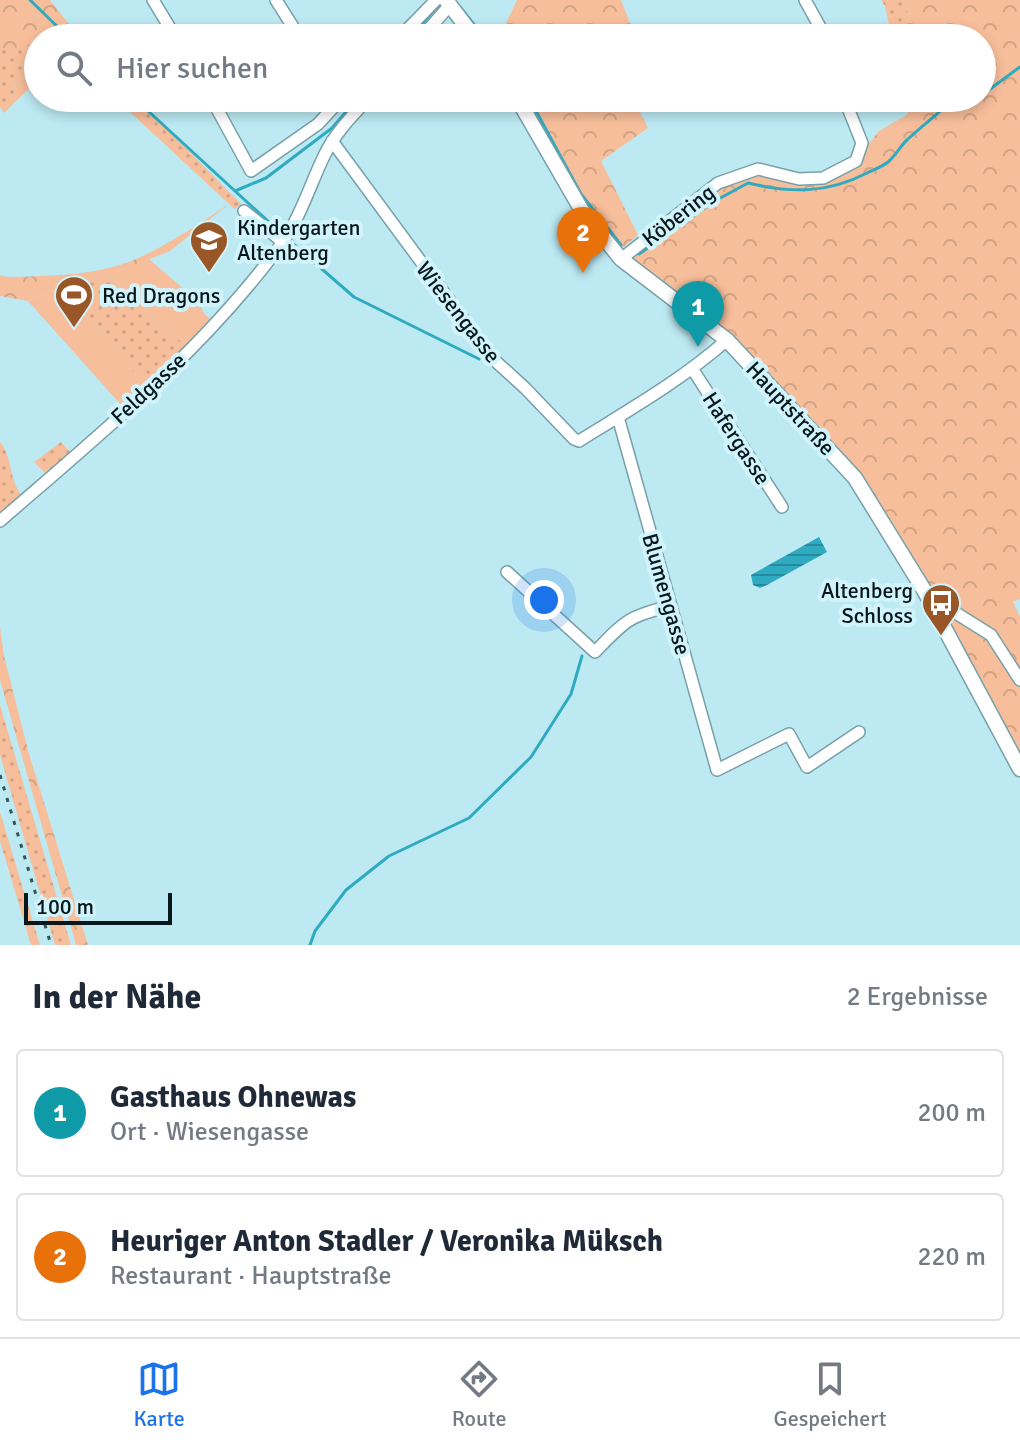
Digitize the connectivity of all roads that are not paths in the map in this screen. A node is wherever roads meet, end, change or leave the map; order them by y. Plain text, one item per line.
1 (153, 0) edge
2 (276, 0) edge
3 (805, 0) edge
4 (444, 2) edge
5 (168, 24) edge
6 (291, 24) edge
7 (416, 24) edge
8 (430, 24) edge
9 (463, 24) edge
10 (818, 24) edge
11 (219, 112) edge
12 (329, 112) edge
13 (357, 112) edge
14 (525, 112) edge
15 (850, 112) edge
16 (332, 141) junction
17 (244, 211) dead end
18 (283, 242) junction
19 (621, 259) junction
20 (727, 340) junction
21 (693, 370) junction
22 (618, 417) junction
23 (782, 507) dead end
24 (0, 521) edge
25 (507, 572) dead end
26 (925, 592) junction
27 (671, 606) junction
28 (1020, 680) edge
29 (859, 732) dead end
30 (1020, 769) edge

1 - 5 street
2 - 6 street
3 - 10 street
4 - 7 street
4 - 8 street
4 - 9 main road
11 - 12 street
13 - 16 street, Feldgasse
14 - 19 main road, Hauptstraße
15 - 19 street, Köbering
16 - 18 street, Feldgasse
16 - 22 street, Wiesengasse
17 - 18 street
18 - 24 street, Feldgasse
19 - 20 main road, Hauptstraße
20 - 21 street, Wiesengasse
20 - 26 main road, Hauptstraße
21 - 22 street, Wiesengasse
21 - 23 street, Hafergasse
22 - 27 street, Blumengasse
25 - 27 street
26 - 28 street
26 - 30 main road, Hauptstraße
27 - 29 street, Blumengasse

